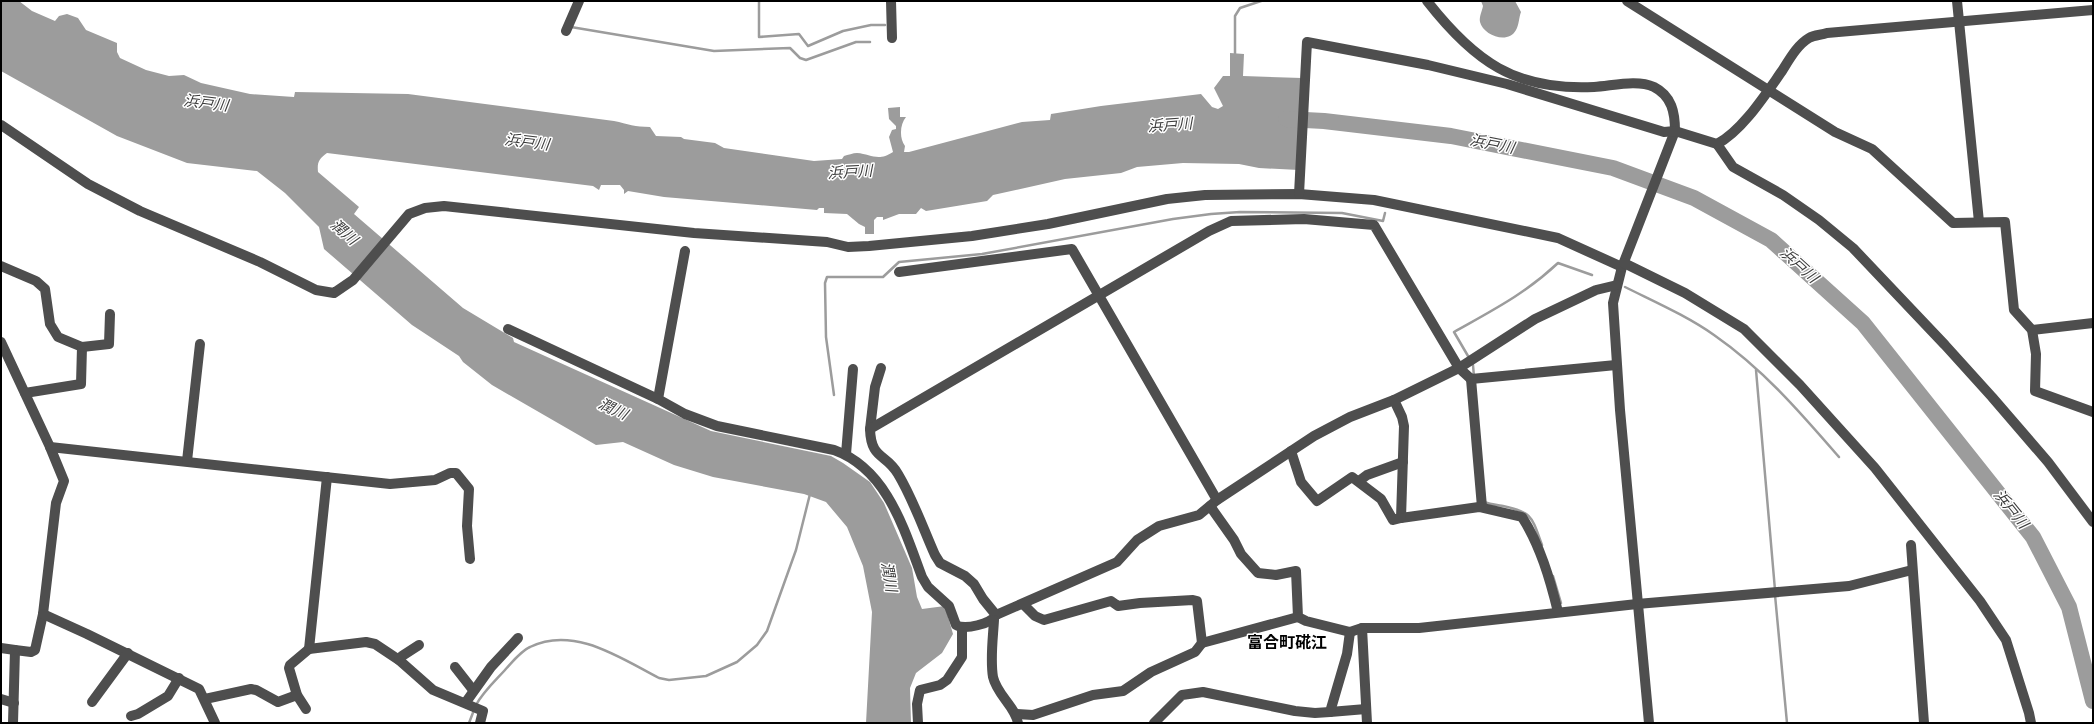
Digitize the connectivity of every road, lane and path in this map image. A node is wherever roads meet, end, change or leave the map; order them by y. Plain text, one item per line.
1 (579, 1) edge
2 (891, 1) edge
3 (1427, 1) edge
4 (1627, 1) edge
5 (1957, 1) edge
6 (2093, 10) edge
7 (1960, 22) junction
8 (566, 31) dead end
9 (892, 38) dead end
10 (1769, 89) junction
11 (1, 125) edge
12 (1675, 131) junction
13 (1719, 147) junction
14 (1299, 194) junction
15 (1979, 222) junction
16 (685, 250) dead end
17 (1623, 265) junction
18 (1, 266) edge
19 (899, 272) dead end
20 (1617, 286) junction
21 (1099, 295) junction
22 (110, 314) dead end
23 (2093, 323) edge
24 (508, 329) dead end
25 (2032, 330) junction
26 (1, 342) edge
27 (200, 344) dead end
28 (82, 347) junction
29 (1616, 365) junction
30 (881, 368) dead end
31 (1459, 368) junction
32 (852, 369) dead end
33 (1471, 379) junction
34 (25, 393) junction
35 (658, 399) junction
36 (1394, 400) junction
37 (2093, 412) edge
38 (870, 429) junction
39 (50, 446) junction
40 (1291, 451) junction
41 (846, 454) junction
42 (187, 461) junction
43 (1403, 462) junction
44 (327, 477) junction
45 (1358, 480) junction
46 (1214, 503) junction
47 (1482, 507) junction
48 (1402, 518) junction
49 (2093, 522) edge
50 (1911, 545) dead end
51 (470, 559) dead end
52 (1912, 570) junction
53 (1023, 604) junction
54 (1637, 604) junction
55 (1558, 612) junction
56 (43, 614) junction
57 (1298, 617) junction
58 (993, 619) junction
59 (964, 628) junction
60 (1362, 628) junction
61 (1350, 632) junction
62 (518, 638) dead end
63 (1202, 643) junction
64 (419, 644) dead end
65 (1, 648) edge
66 (309, 649) junction
67 (15, 650) junction
68 (128, 653) junction
69 (399, 660) junction
70 (455, 667) dead end
71 (179, 678) junction
72 (473, 690) junction
73 (297, 695) junction
74 (1, 699) edge
75 (205, 699) junction
76 (92, 702) dead end
77 (14, 703) junction
78 (468, 704) junction
79 (306, 709) dead end
80 (1366, 709) junction
81 (1330, 712) junction
82 (131, 716) dead end
83 (1018, 718) edge
84 (13, 723) edge
85 (215, 723) edge
86 (480, 723) edge
87 (918, 723) edge
88 (1154, 723) edge
89 (1367, 723) edge
90 (1649, 723) edge
91 (1924, 723) edge
92 (2031, 723) edge

1 - 8 street
2 - 9 street
3 - 12 street
4 - 10 street
5 - 7 street
6 - 7 street
7 - 10 street
7 - 15 street
10 - 13 street
10 - 15 street
11 - 14 street
12 - 13 street
12 - 14 street
12 - 17 street
13 - 49 street
14 - 17 street
15 - 25 street
16 - 35 street
17 - 20 street
17 - 92 street
18 - 28 street
19 - 21 street
20 - 29 street
20 - 31 street
21 - 31 street
21 - 38 street
21 - 46 street
22 - 28 street
23 - 25 street
24 - 35 street
25 - 37 street
26 - 34 street
27 - 42 street
28 - 34 street
29 - 33 street
29 - 54 street
30 - 38 street
31 - 33 street
31 - 36 street
32 - 41 street
33 - 47 street
34 - 39 street
35 - 41 street
36 - 40 street
36 - 43 street
38 - 58 street
39 - 42 street
39 - 56 street
40 - 45 street
40 - 46 street
41 - 59 street
42 - 44 street
43 - 45 street
43 - 48 street
44 - 51 street
44 - 66 street
45 - 48 street
46 - 53 street
46 - 57 street
47 - 48 street
47 - 55 street
50 - 52 street
52 - 54 street
52 - 91 street
53 - 58 street
53 - 63 street
54 - 55 street
54 - 90 street
55 - 60 street
56 - 67 street
56 - 68 street
57 - 61 street
57 - 63 street
58 - 59 street
58 - 83 street
59 - 87 street
60 - 61 street
60 - 80 street
61 - 81 street
62 - 72 street
63 - 83 street
64 - 69 street
65 - 67 street
66 - 69 street
66 - 73 street
67 - 77 street
68 - 71 street
68 - 76 street
69 - 78 street
70 - 72 street
71 - 75 street
71 - 82 street
72 - 78 street
73 - 75 street
73 - 79 street
74 - 77 street
75 - 85 street
77 - 84 street
78 - 86 street
80 - 81 street
80 - 89 street
81 - 88 street

